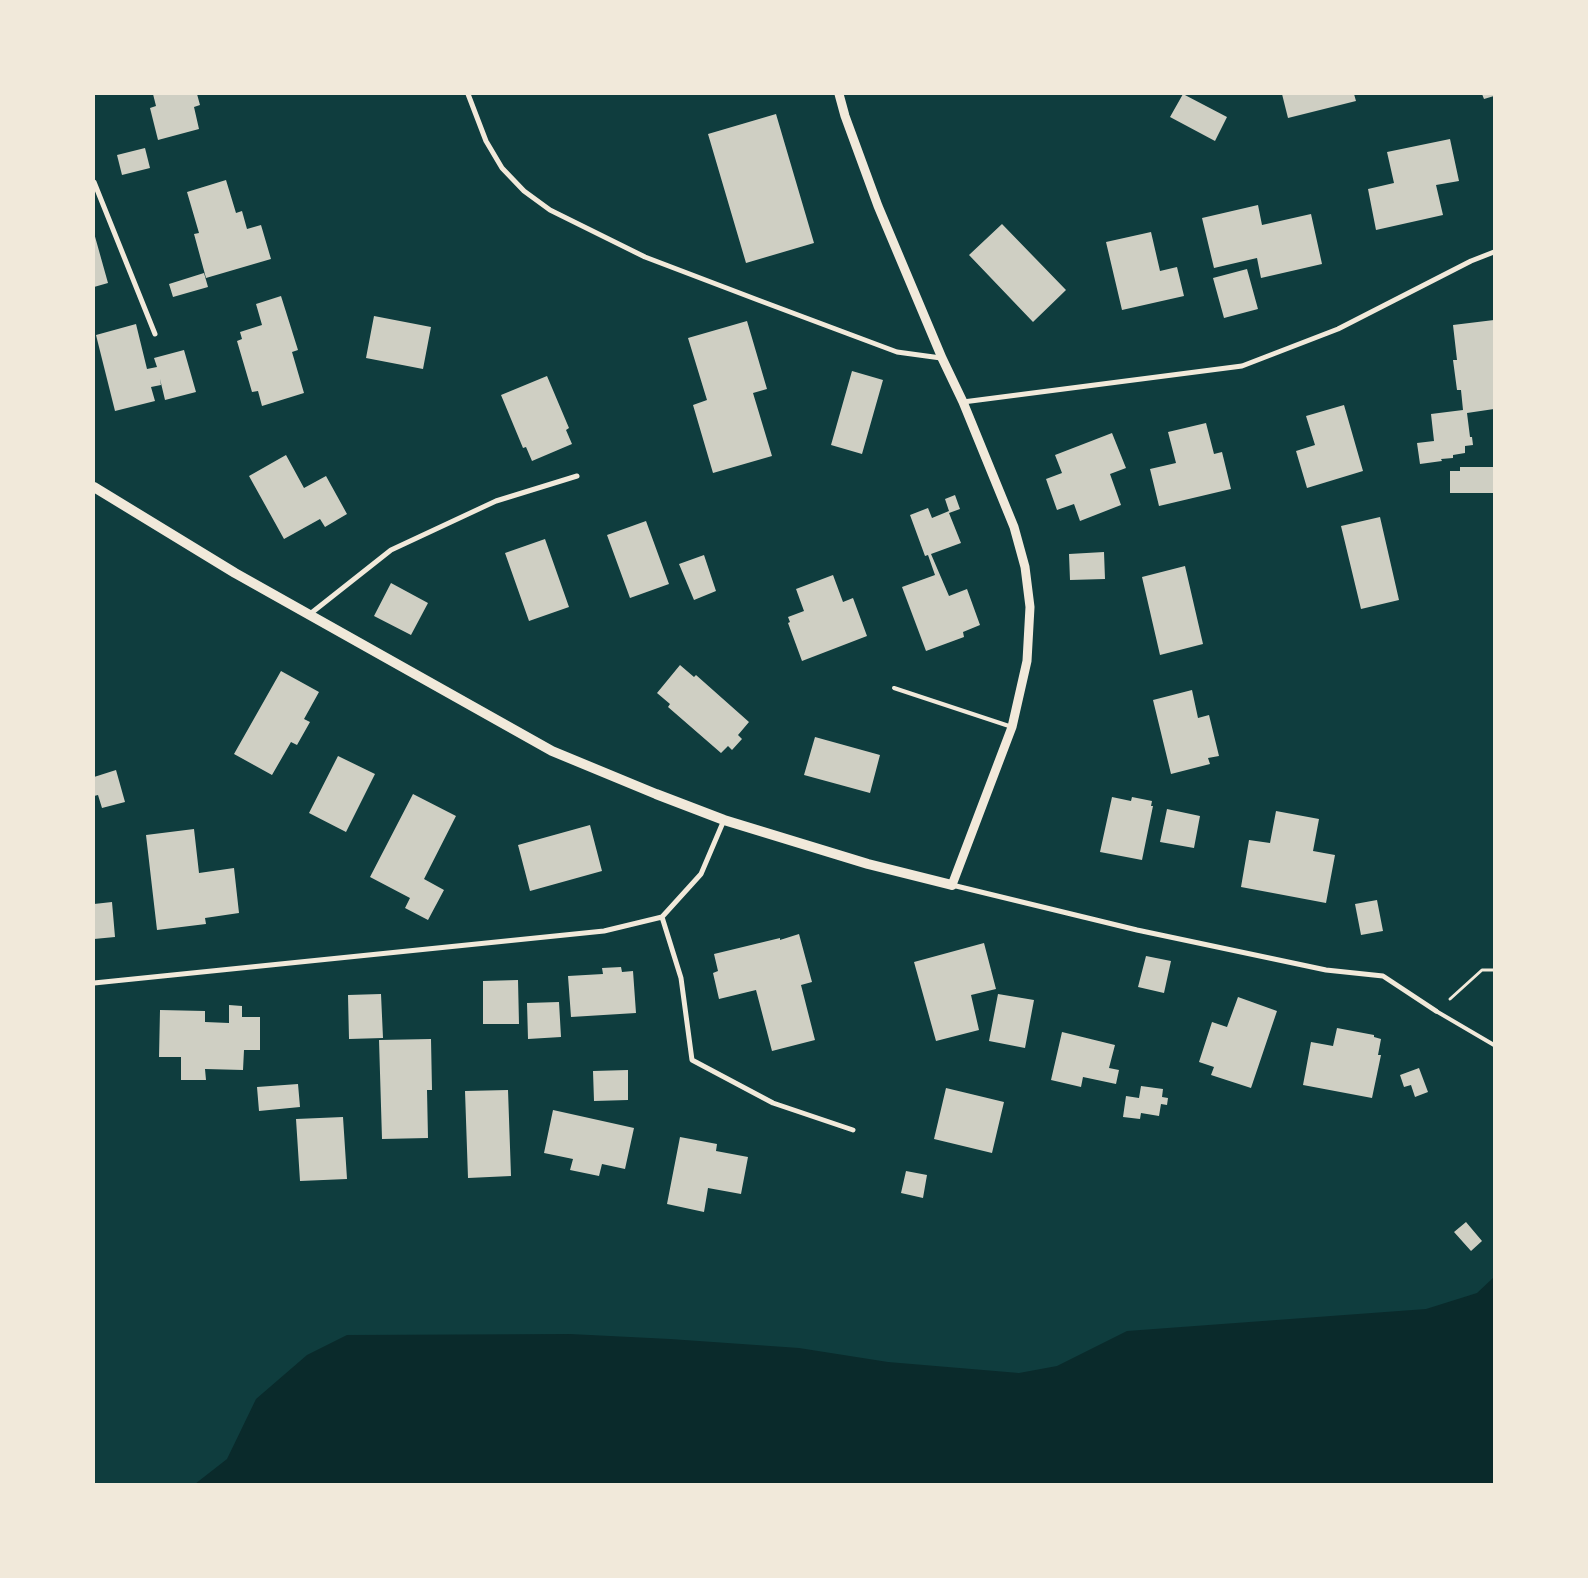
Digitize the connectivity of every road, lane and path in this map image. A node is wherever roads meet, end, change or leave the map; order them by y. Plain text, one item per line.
1 (468, 94) edge
2 (839, 94) edge
3 (94, 182) edge
4 (1494, 252) edge
5 (156, 334) dead end
6 (942, 358) junction
7 (963, 402) junction
8 (577, 476) dead end
9 (94, 487) edge
10 (310, 614) junction
11 (894, 688) dead end
12 (1012, 727) junction
13 (724, 820) junction
14 (952, 884) junction
15 (662, 917) junction
16 (1494, 970) edge
17 (94, 983) edge
18 (1436, 1011) junction
19 (1494, 1045) edge
20 (853, 1130) dead end

1 - 6 street
2 - 6 street
3 - 5 street
4 - 7 street
6 - 7 street
7 - 12 street
8 - 10 street
9 - 10 main road
10 - 13 main road
11 - 12 lane
12 - 14 street
13 - 14 main road
13 - 15 street
14 - 18 street
15 - 17 street
15 - 20 street
16 - 18 path
18 - 19 lane

